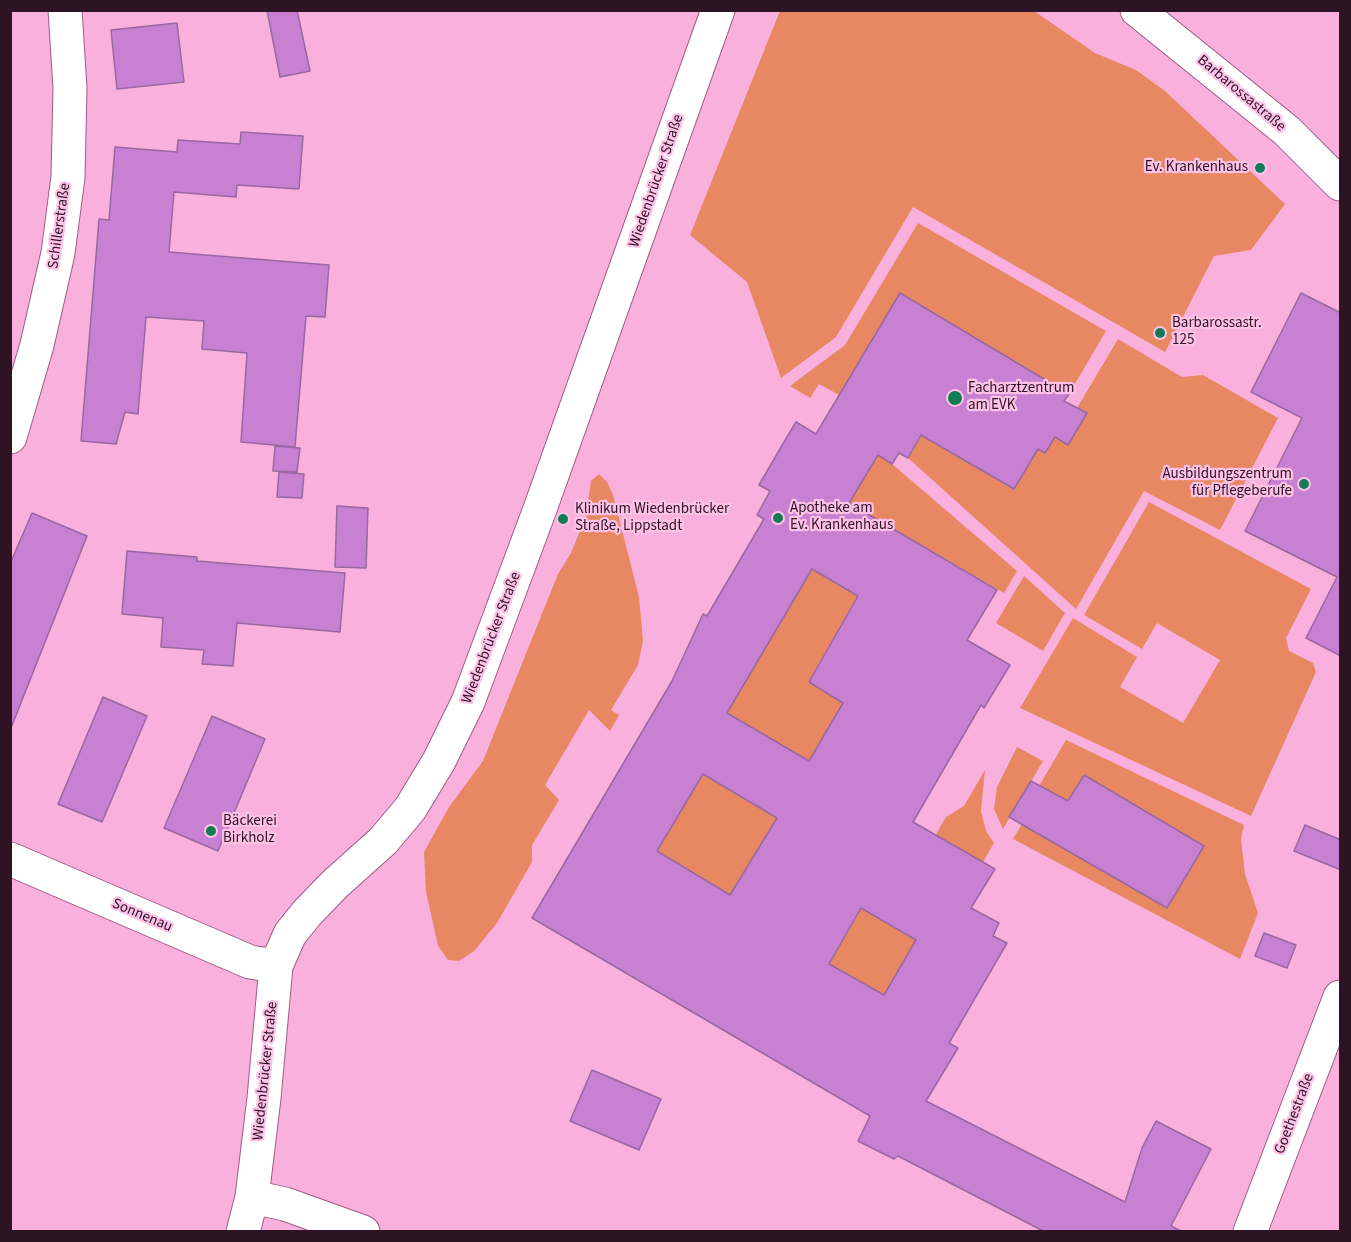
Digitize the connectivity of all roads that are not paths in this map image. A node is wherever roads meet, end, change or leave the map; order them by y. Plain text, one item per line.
1 (65, 10) edge
2 (718, 10) edge
3 (1137, 10) edge
4 (1341, 184) edge
5 (10, 437) edge
6 (10, 859) edge
7 (276, 966) junction
8 (1341, 997) edge
9 (252, 1197) junction
10 (243, 1232) edge
11 (363, 1232) edge
12 (1250, 1232) edge

1 - 5 street, Schillerstraße
2 - 7 street, Wiedenbrücker Straße
3 - 4 street, Barbarossastraße
6 - 7 street, Sonnenau
7 - 9 street, Wiedenbrücker Straße
8 - 12 street, Goethestraße
9 - 10 street, Wiedenbrücker Straße
9 - 11 street

